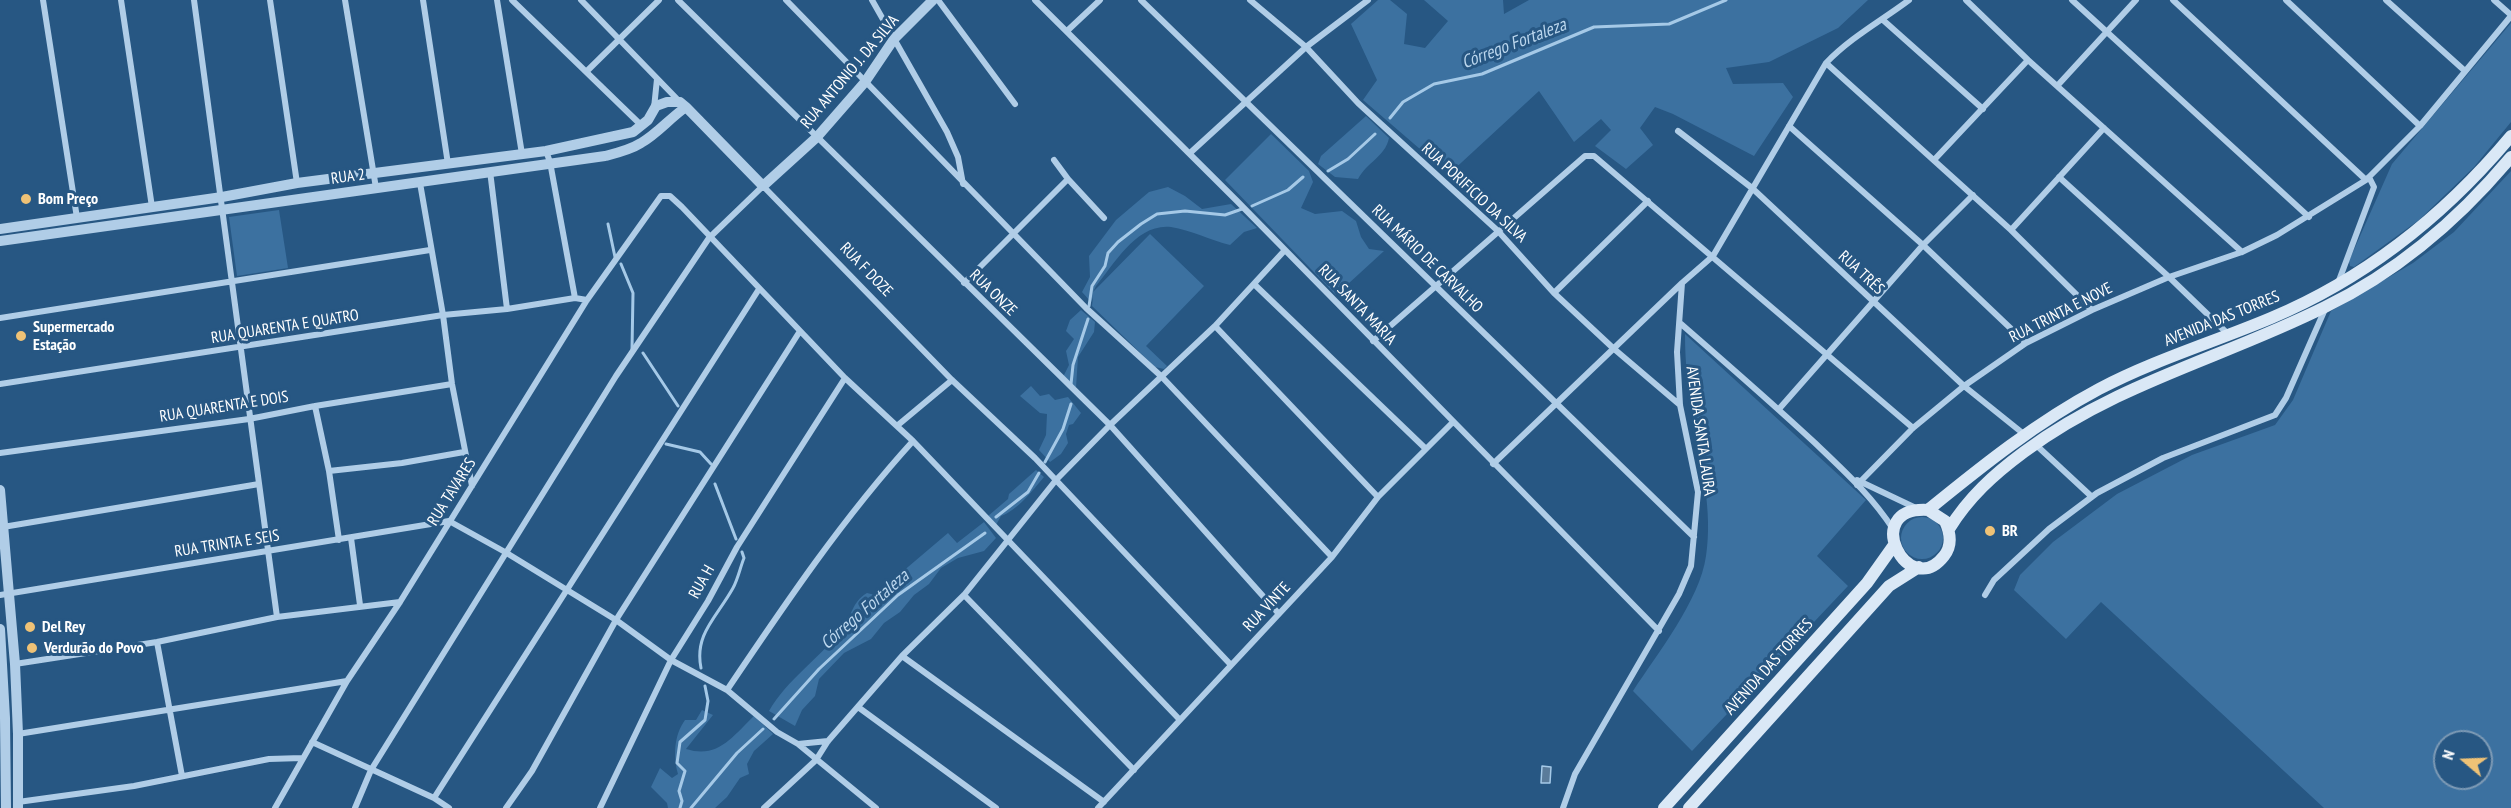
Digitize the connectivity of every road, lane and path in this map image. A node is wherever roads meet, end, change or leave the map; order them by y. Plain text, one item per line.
1 (43, 0) edge
2 (121, 0) edge
3 (194, 0) edge
4 (270, 0) edge
5 (345, 0) edge
6 (423, 0) edge
7 (497, 0) edge
8 (512, 0) edge
9 (581, 0) edge
10 (660, 0) edge
11 (678, 0) edge
12 (786, 0) edge
13 (872, 0) edge
14 (933, 0) edge
15 (939, 0) edge
16 (1035, 0) edge
17 (1100, 0) edge
18 (1141, 0) edge
19 (1250, 0) edge
20 (1368, 0) edge
21 (1909, 0) edge
22 (1966, 0) edge
23 (2072, 0) edge
24 (2136, 0) edge
25 (2173, 0) edge
26 (2286, 0) edge
27 (2386, 0) edge
28 (2494, 0) edge
29 (2511, 16) edge
30 (1883, 20) junction
31 (1067, 31) junction
32 (2107, 32) junction
33 (621, 39) junction
34 (894, 39) junction
35 (1306, 47) junction
36 (2028, 60) junction
37 (1826, 63) junction
38 (2465, 71) junction
39 (586, 72) junction
40 (657, 80) junction
41 (865, 82) junction
42 (2058, 85) junction
43 (1245, 102) junction
44 (1015, 104) dead end
45 (683, 105) junction
46 (1983, 109) junction
47 (652, 112) junction
48 (642, 126) junction
49 (1789, 126) junction
50 (2420, 126) junction
51 (2104, 128) junction
52 (1678, 131) dead end
53 (817, 136) junction
54 (2511, 136) edge
55 (546, 151) junction
56 (1190, 153) junction
57 (522, 155) junction
58 (2511, 157) edge
59 (1054, 160) dead end
60 (1934, 160) junction
61 (550, 162) junction
62 (448, 165) junction
63 (490, 170) junction
64 (373, 173) junction
65 (2059, 177) junction
66 (1068, 179) junction
67 (2368, 179) junction
68 (297, 183) junction
69 (420, 183) junction
70 (964, 185) junction
71 (763, 186) junction
72 (376, 188) junction
73 (1752, 188) junction
74 (1973, 195) junction
75 (222, 197) junction
76 (1648, 201) junction
77 (152, 207) junction
78 (224, 210) junction
79 (2310, 217) junction
80 (77, 218) junction
81 (1104, 218) dead end
82 (0, 229) edge
83 (2011, 230) junction
84 (1498, 231) junction
85 (1015, 234) junction
86 (709, 238) junction
87 (0, 241) edge
88 (1923, 245) junction
89 (430, 250) junction
90 (1285, 250) junction
91 (2242, 252) junction
92 (1713, 256) junction
93 (2169, 277) junction
94 (232, 281) junction
95 (964, 283) junction
96 (1682, 283) junction
97 (1255, 285) junction
98 (2337, 285) junction
99 (1436, 286) junction
100 (759, 290) junction
101 (1554, 293) junction
102 (575, 298) junction
103 (587, 300) junction
104 (1873, 303) junction
105 (2326, 306) junction
106 (507, 309) junction
107 (2092, 310) junction
108 (443, 315) junction
109 (0, 318) edge
110 (1680, 323) junction
111 (1215, 326) junction
112 (800, 331) junction
113 (2228, 334) junction
114 (1373, 341) junction
115 (2026, 343) junction
116 (242, 348) junction
117 (1613, 348) junction
118 (1826, 354) junction
119 (1162, 377) junction
120 (845, 378) junction
121 (951, 380) junction
122 (0, 384) edge
123 (452, 384) junction
124 (1964, 386) junction
125 (1557, 404) junction
126 (1680, 405) junction
127 (315, 406) junction
128 (1779, 409) junction
129 (249, 418) junction
130 (1453, 422) junction
131 (898, 425) junction
132 (1110, 425) junction
133 (1913, 428) junction
134 (2025, 435) junction
135 (913, 441) junction
136 (2035, 444) junction
137 (1425, 449) junction
138 (464, 452) junction
139 (0, 453) edge
140 (1493, 464) junction
141 (328, 471) junction
142 (1056, 480) junction
143 (1858, 483) junction
144 (259, 484) junction
145 (472, 486) junction
146 (0, 490) edge
147 (2092, 496) junction
148 (1378, 497) junction
149 (1923, 510) junction
150 (449, 521) junction
151 (3, 526) junction
152 (1949, 530) junction
153 (1894, 531) junction
154 (1694, 537) junction
155 (351, 538) junction
156 (339, 540) junction
157 (1008, 542) junction
158 (1894, 545) junction
159 (267, 551) junction
160 (505, 552) junction
161 (1332, 557) junction
162 (1919, 567) junction
163 (566, 590) junction
164 (4, 595) edge
165 (964, 595) junction
166 (1985, 595) dead end
167 (399, 602) junction
168 (360, 605) junction
169 (1279, 614) junction
170 (277, 617) junction
171 (616, 620) junction
172 (0, 629) edge
173 (1659, 631) junction
174 (157, 642) junction
175 (902, 656) junction
176 (671, 660) junction
177 (15, 664) junction
178 (1231, 665) junction
179 (346, 681) junction
180 (727, 690) junction
181 (858, 707) junction
182 (170, 710) junction
183 (1180, 720) junction
184 (18, 734) junction
185 (828, 741) junction
186 (312, 742) junction
187 (798, 744) junction
188 (302, 758) junction
189 (816, 760) junction
190 (371, 770) junction
191 (1134, 770) junction
192 (182, 776) junction
193 (3, 784) edge
194 (434, 798) junction
195 (1104, 802) junction
196 (18, 805) edge
197 (6, 808) edge
198 (275, 808) edge
199 (355, 808) edge
200 (449, 808) edge
201 (506, 808) edge
202 (600, 808) edge
203 (764, 808) edge
204 (876, 808) edge
205 (996, 808) edge
206 (1098, 808) edge
207 (1563, 808) edge
208 (1664, 808) edge
209 (1689, 808) edge

1 - 80 street
2 - 77 street
3 - 75 street
4 - 68 street
5 - 64 street
6 - 62 street
7 - 57 street
8 - 39 street
9 - 33 street, RUA F DOZE
10 - 33 street
11 - 53 street, RUA ONZE
12 - 41 street
13 - 34 street
14 - 34 street, RUA ANTONIO J. DA SILVA
15 - 44 street
16 - 31 street, RUA SANTA MARIA
17 - 31 street
18 - 43 street, RUA MÁRIO DE CARVALHO
19 - 35 street, RUA PORIFICIO DA SILVA
20 - 35 street
21 - 30 street
22 - 36 street
23 - 32 street
24 - 32 street
25 - 67 street
26 - 50 street
27 - 38 street
28 - 29 street
29 - 38 street
30 - 37 street
30 - 46 street
31 - 56 street, RUA SANTA MARIA
32 - 42 street
32 - 79 street
33 - 39 street
33 - 40 street, RUA F DOZE
34 - 41 street, RUA ANTONIO J. DA SILVA
34 - 70 street
35 - 43 street
35 - 84 street, RUA PORIFICIO DA SILVA
36 - 42 street
36 - 46 street
37 - 49 street
37 - 60 street
38 - 50 street
39 - 48 street
40 - 45 street, RUA F DOZE
40 - 47 street
41 - 53 street, RUA ANTONIO J. DA SILVA
41 - 70 street
42 - 51 street
43 - 56 street
43 - 99 street, RUA MÁRIO DE CARVALHO
45 - 47 street
45 - 61 street, RUA 2
45 - 71 street, RUA F DOZE
46 - 60 street
47 - 48 street
48 - 55 street, RUA 2
49 - 73 street
49 - 88 street
50 - 67 street, RUA TRINTA E NOVE
51 - 65 street
51 - 91 street
52 - 73 street, RUA TRÊS
53 - 71 street, RUA ANTONIO J. DA SILVA
53 - 95 street, RUA ONZE
54 - 98 main road, AVENIDA DAS TORRES
55 - 57 street, RUA 2
55 - 61 street
56 - 90 street, RUA SANTA MARIA
57 - 62 street, RUA 2
58 - 105 main road, AVENIDA DAS TORRES
59 - 66 street
60 - 74 street
61 - 63 street, RUA 2
61 - 102 street
62 - 64 street, RUA 2
63 - 69 street, RUA 2
63 - 106 street
64 - 68 street, RUA 2
64 - 72 street
65 - 83 street
65 - 93 street
66 - 81 street
66 - 85 street
67 - 79 street, RUA TRINTA E NOVE
67 - 98 street
68 - 75 street, RUA 2
69 - 72 street, RUA 2
69 - 89 street
70 - 85 street
71 - 86 street
71 - 121 street, RUA F DOZE
72 - 78 street, RUA 2
73 - 92 street
73 - 104 street, RUA TRÊS
74 - 83 street
74 - 88 street
75 - 77 street, RUA 2
75 - 78 street
76 - 84 street
76 - 92 street
76 - 101 street
77 - 80 street, RUA 2
78 - 87 street, RUA 2
78 - 94 street
79 - 91 street, RUA TRINTA E NOVE
80 - 82 street, RUA 2
83 - 107 street
84 - 99 street
84 - 101 street, RUA PORIFICIO DA SILVA
85 - 95 street
85 - 119 street
86 - 100 street
86 - 103 street, RUA TAVARES
86 - 160 street
88 - 104 street
88 - 115 street
89 - 94 street
89 - 108 street
90 - 97 street
90 - 114 street, RUA SANTA MARIA
91 - 93 street, RUA TRINTA E NOVE
92 - 96 street
92 - 118 street
93 - 107 street, RUA TRINTA E NOVE
93 - 113 street
94 - 109 street
94 - 116 street
95 - 132 street, RUA ONZE
96 - 110 street, AVENIDA SANTA LAURA
96 - 117 street
97 - 111 street
97 - 137 street
98 - 113 main road, AVENIDA DAS TORRES
99 - 114 street
99 - 125 street, RUA MÁRIO DE CARVALHO
100 - 112 street
100 - 163 street
101 - 117 street, RUA PORIFICIO DA SILVA
102 - 103 street, RUA QUARENTA E QUATRO
102 - 106 street, RUA QUARENTA E QUATRO
103 - 145 street, RUA TAVARES
104 - 118 street
104 - 124 street, RUA TRÊS
105 - 136 main road, AVENIDA DAS TORRES
105 - 147 street
106 - 108 street, RUA QUARENTA E QUATRO
107 - 115 street, RUA TRINTA E NOVE
108 - 116 street, RUA QUARENTA E QUATRO
108 - 123 street
110 - 126 street, AVENIDA SANTA LAURA
110 - 128 street
111 - 119 street
111 - 148 street
112 - 120 street
112 - 171 street
113 - 134 main road, AVENIDA DAS TORRES
114 - 130 street, RUA SANTA MARIA
115 - 124 street, RUA TRINTA E NOVE
116 - 122 street, RUA QUARENTA E QUATRO
116 - 129 street
117 - 125 street
117 - 126 street, RUA PORIFICIO DA SILVA
118 - 128 street
118 - 133 street
119 - 132 street
119 - 161 street
120 - 131 street
120 - 176 street, RUA H
121 - 131 street
121 - 142 street, RUA F DOZE
123 - 127 street, RUA QUARENTA E DOIS
123 - 138 street
124 - 133 street, RUA TRINTA E NOVE
124 - 134 street, RUA TRÊS
125 - 140 street
125 - 154 street, RUA MÁRIO DE CARVALHO
126 - 154 street, AVENIDA SANTA LAURA
127 - 129 street, RUA QUARENTA E DOIS
127 - 141 street
128 - 143 street
129 - 139 street, RUA QUARENTA E DOIS
129 - 144 street
130 - 137 street, RUA VINTE
130 - 140 street, RUA SANTA MARIA
131 - 135 street
132 - 142 street
132 - 169 street, RUA ONZE
133 - 143 street, RUA TRINTA E NOVE
134 - 149 main road, AVENIDA DAS TORRES
135 - 157 street
135 - 180 street
136 - 147 street
136 - 152 main road, AVENIDA DAS TORRES
137 - 148 street, RUA VINTE
138 - 141 street
138 - 145 street
140 - 173 street, RUA SANTA MARIA
141 - 156 street
142 - 157 street
142 - 178 street, RUA F DOZE
143 - 149 street
143 - 153 street
144 - 151 street
144 - 159 street
145 - 150 street, RUA TAVARES
146 - 151 street
147 - 166 street
148 - 161 street, RUA VINTE
149 - 152 main road
149 - 153 main road, AVENIDA DAS TORRES
150 - 155 street, RUA TRINTA E SEIS
150 - 160 street
150 - 167 street, RUA TAVARES
151 - 164 street
152 - 162 main road, AVENIDA DAS TORRES
153 - 158 main road
154 - 173 street, AVENIDA SANTA LAURA
155 - 156 street, RUA TRINTA E SEIS
155 - 168 street
156 - 159 street, RUA TRINTA E SEIS
157 - 165 street
157 - 183 street
158 - 162 main road
158 - 208 main road, AVENIDA DAS TORRES
159 - 164 street, RUA TRINTA E SEIS
159 - 170 street
160 - 163 street
160 - 190 street
161 - 169 street, RUA VINTE
162 - 209 main road, AVENIDA DAS TORRES
163 - 171 street
163 - 194 street
164 - 177 street
165 - 175 street
165 - 191 street
167 - 168 street
167 - 179 street, RUA TAVARES
168 - 170 street
169 - 178 street, RUA VINTE
170 - 174 street
171 - 176 street
171 - 201 street
172 - 193 street
173 - 207 street, AVENIDA SANTA LAURA
174 - 177 street
174 - 182 street
175 - 181 street
175 - 195 street
176 - 180 street
176 - 202 street, RUA H
177 - 184 street
178 - 183 street, RUA VINTE
179 - 182 street
179 - 186 street, RUA TAVARES
180 - 187 street
181 - 185 street
181 - 205 street
182 - 184 street
182 - 192 street
183 - 191 street, RUA VINTE
184 - 196 street
185 - 187 street
185 - 189 street
186 - 188 street, RUA TAVARES
186 - 190 street
187 - 189 street
188 - 192 street
188 - 198 street, RUA TAVARES
189 - 203 street
189 - 204 street
190 - 194 street
190 - 199 street
191 - 195 street, RUA VINTE
192 - 196 street
193 - 197 street
194 - 200 street
195 - 206 street, RUA VINTE

